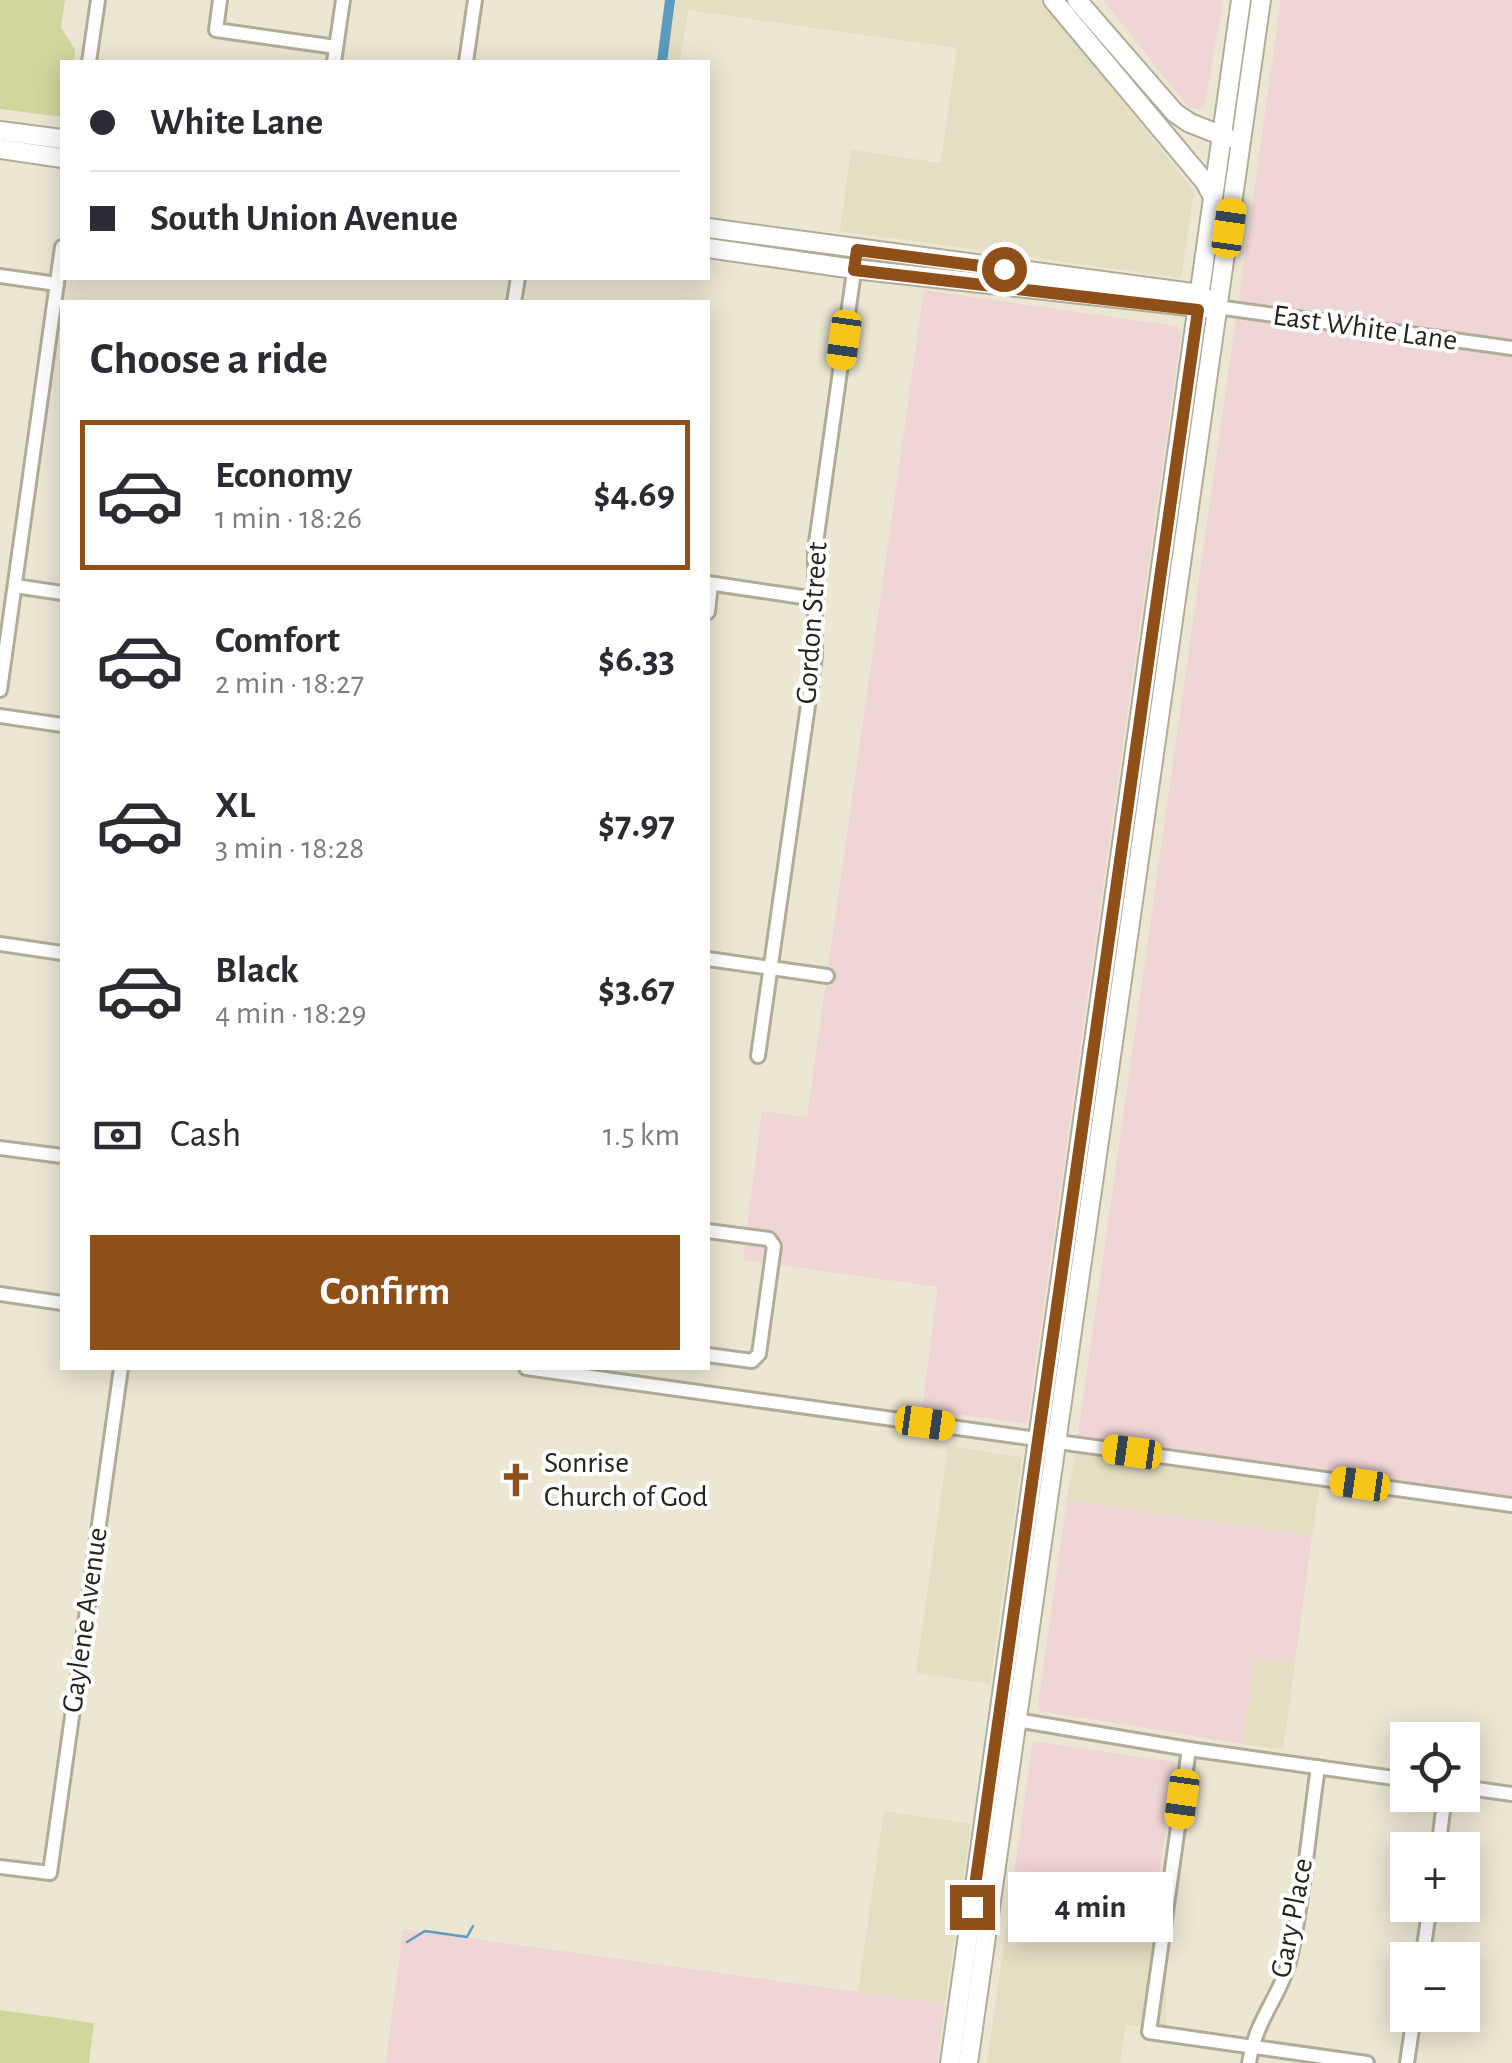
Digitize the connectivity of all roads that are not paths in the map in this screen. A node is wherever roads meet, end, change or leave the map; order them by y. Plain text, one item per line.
1 (98, 0) edge
2 (220, 0) edge
3 (343, 0) edge
4 (475, 0) edge
5 (1053, 0) edge
6 (1077, 0) edge
7 (1241, 0) edge
8 (1261, 0) edge
9 (336, 47) junction
10 (89, 60) edge
11 (334, 60) edge
12 (466, 60) edge
13 (0, 131) edge
14 (1222, 134) junction
15 (60, 139) edge
16 (0, 149) edge
17 (60, 158) edge
18 (1213, 198) junction
19 (710, 228) edge
20 (1229, 228) junction
21 (710, 248) edge
22 (857, 250) junction
23 (60, 265) edge
24 (854, 270) junction
25 (0, 276) edge
26 (58, 284) junction
27 (1199, 302) junction
28 (1218, 307) junction
29 (1512, 348) edge
30 (1177, 465) junction
31 (1182, 557) junction
32 (710, 584) edge
33 (15, 586) junction
34 (60, 593) edge
35 (816, 599) junction
36 (1155, 621) junction
37 (0, 690) edge
38 (1160, 712) junction
39 (0, 716) edge
40 (60, 725) edge
41 (1133, 773) junction
42 (1138, 864) junction
43 (1111, 929) junction
44 (0, 944) edge
45 (60, 952) edge
46 (710, 959) edge
47 (771, 968) junction
48 (827, 976) dead end
49 (1116, 1017) junction
50 (758, 1056) dead end
51 (0, 1148) edge
52 (60, 1156) edge
53 (710, 1232) edge
54 (0, 1294) edge
55 (60, 1303) edge
56 (710, 1355) edge
57 (121, 1370) edge
58 (560, 1370) edge
59 (594, 1372) edge
60 (1048, 1440) junction
61 (1512, 1505) edge
62 (1008, 1716) junction
63 (1189, 1749) junction
64 (1318, 1767) junction
65 (1390, 1777) edge
66 (1480, 1790) edge
67 (1512, 1794) edge
68 (0, 1867) edge
69 (1412, 2032) edge
70 (954, 2035) junction
71 (1252, 2047) junction
72 (950, 2063) edge
73 (958, 2063) edge
74 (968, 2063) edge
75 (1249, 2063) edge
76 (1367, 2063) edge
77 (1408, 2063) edge

1 - 10 street
2 - 9 street
3 - 9 street
4 - 12 street
5 - 18 main road
6 - 14 main road
7 - 14 main road
8 - 20 main road
9 - 11 street
13 - 15 main road
14 - 18 main road
14 - 20 main road
16 - 17 main road
18 - 27 main road
19 - 22 main road
20 - 28 main road
21 - 24 main road
22 - 24 street, Gordon Street
22 - 27 main road
23 - 26 street
24 - 27 main road
24 - 35 street, Gordon Street
25 - 26 street
26 - 33 street
27 - 28 main road
27 - 30 main road
28 - 29 street, East White Lane
28 - 31 main road
30 - 31 main road
30 - 36 main road
31 - 38 main road
32 - 35 street
33 - 34 street
33 - 37 street
35 - 47 street, Gordon Street
36 - 38 main road
36 - 41 main road
38 - 42 main road
39 - 40 street
41 - 42 main road
41 - 43 main road
42 - 49 main road
43 - 49 main road
43 - 60 main road
44 - 45 street
46 - 47 street
47 - 48 street
47 - 50 street, Gordon Street
49 - 60 main road
51 - 52 street
53 - 56 street
54 - 55 street
57 - 68 street, Gaylene Avenue
58 - 59 street
59 - 60 street
60 - 61 street
60 - 62 main road
60 - 62 main road
62 - 63 street
62 - 70 main road
62 - 74 main road
63 - 64 street
63 - 71 street
64 - 65 street
64 - 71 street, Gary Place
66 - 67 street
69 - 77 street
70 - 72 main road
70 - 73 main road
71 - 75 street, Gary Place
71 - 76 street

